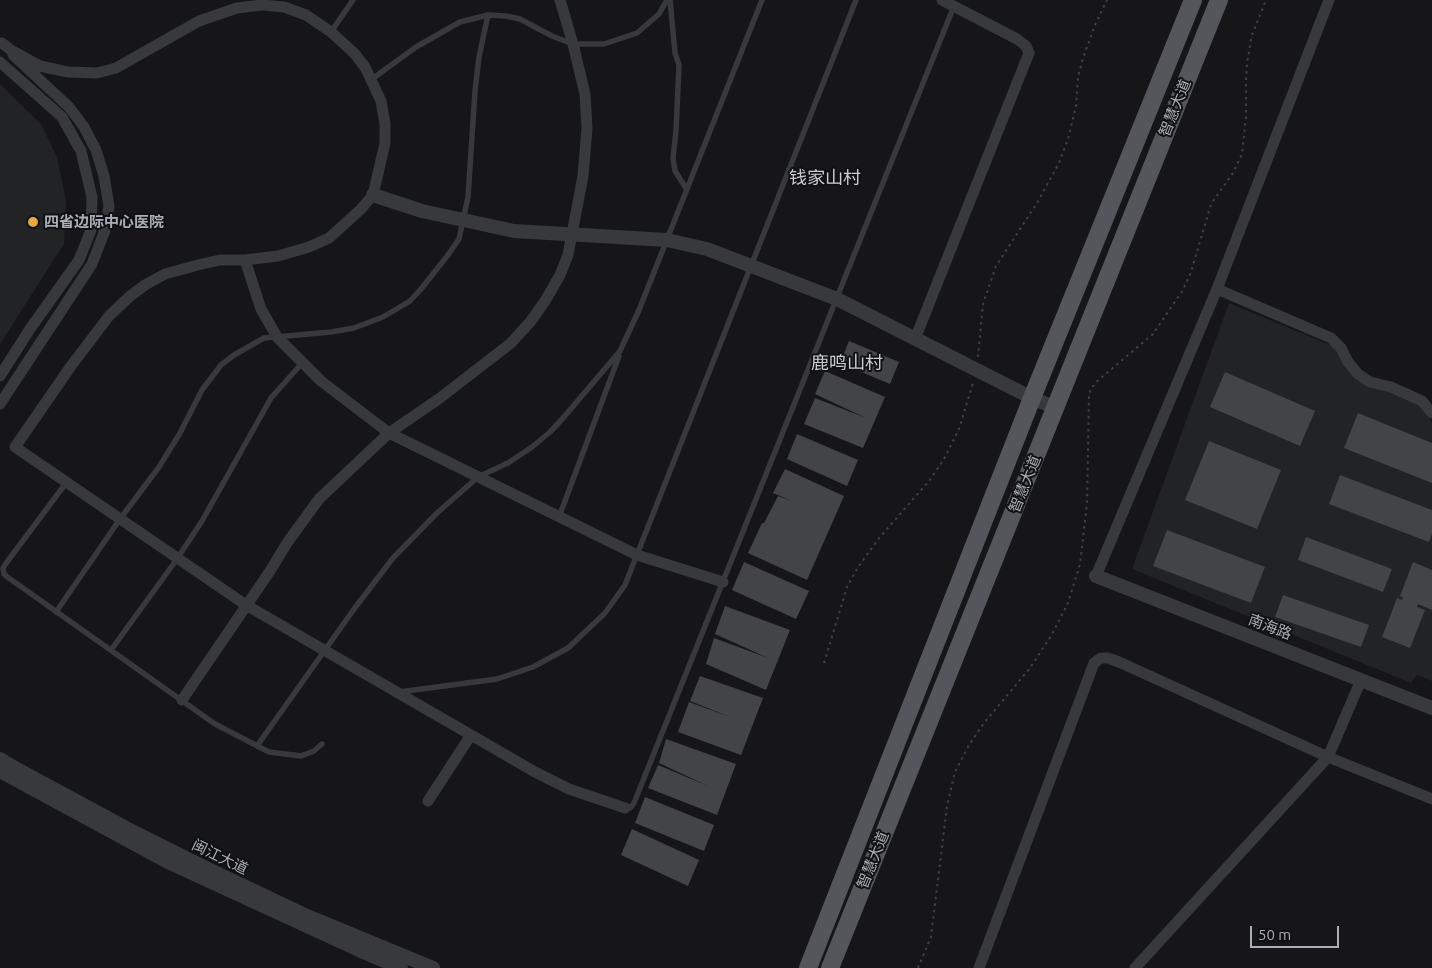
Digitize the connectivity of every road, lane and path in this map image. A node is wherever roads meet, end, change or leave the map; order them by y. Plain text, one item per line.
1 (353, 0) edge
2 (560, 0) edge
3 (669, 0) edge
4 (762, 0) edge
5 (856, 0) edge
6 (942, 0) edge
7 (1107, 0) edge
8 (1193, 0) edge
9 (1219, 0) edge
10 (1266, 0) edge
11 (1330, 0) edge
12 (262, 2) edge
13 (954, 6) junction
14 (488, 15) junction
15 (331, 32) junction
16 (1, 42) edge
17 (573, 44) junction
18 (0, 62) edge
19 (372, 78) junction
20 (686, 188) junction
21 (373, 195) junction
22 (464, 220) junction
23 (572, 234) junction
24 (667, 240) junction
25 (245, 260) junction
26 (750, 266) junction
27 (1217, 290) junction
28 (837, 299) junction
29 (277, 337) junction
30 (916, 339) junction
31 (620, 351) junction
32 (303, 362) junction
33 (977, 370) junction
34 (1, 371) edge
35 (17, 379) junction
36 (1032, 398) junction
37 (0, 404) edge
38 (1056, 408) junction
39 (1432, 413) edge
40 (389, 433) junction
41 (478, 477) junction
42 (66, 483) junction
43 (559, 517) junction
44 (120, 520) junction
45 (637, 555) junction
46 (178, 559) junction
47 (1096, 576) joint
48 (723, 582) junction
49 (246, 605) junction
50 (56, 612) junction
51 (110, 650) junction
52 (326, 650) junction
53 (824, 664) dead end
54 (1361, 680) junction
55 (398, 692) junction
56 (182, 700) junction
57 (1432, 708) edge
58 (471, 735) junction
59 (322, 744) dead end
60 (257, 746) junction
61 (1328, 757) junction
62 (0, 759) edge
63 (0, 771) edge
64 (1432, 799) edge
65 (428, 801) dead end
66 (625, 808) joint
67 (401, 968) edge
68 (433, 968) edge
69 (808, 968) edge
70 (830, 968) edge
71 (918, 968) edge
72 (979, 968) edge
73 (1135, 968) edge

1 - 15 lane
2 - 17 street
3 - 17 lane
3 - 20 lane
4 - 20 lane
5 - 26 lane
6 - 13 street
7 - 33 path
8 - 36 main road, 智慧大道
9 - 38 main road, 智慧大道
10 - 71 path
11 - 27 street
12 - 15 street
12 - 16 street
13 - 28 lane
13 - 30 street
14 - 17 lane
14 - 19 lane
14 - 22 lane
15 - 19 street
16 - 35 street
17 - 23 street
18 - 34 street
19 - 21 street
20 - 24 lane
21 - 22 street
21 - 25 street
22 - 23 street
22 - 29 lane
23 - 24 street
23 - 40 street
24 - 26 street
24 - 31 lane
25 - 29 street
25 - 42 street
26 - 28 street
26 - 45 lane
27 - 39 street
27 - 47 street
28 - 30 street
28 - 48 lane
29 - 32 street
29 - 44 lane
30 - 33 street
31 - 41 lane
31 - 43 lane
32 - 40 street
32 - 46 lane
33 - 36 street
33 - 53 path
34 - 35 street
35 - 37 street
36 - 38 street
36 - 69 main road, 智慧大道
38 - 70 main road, 智慧大道
40 - 41 street
40 - 49 street
41 - 43 street
41 - 52 lane
42 - 44 street
42 - 50 lane
43 - 45 street
44 - 46 street
44 - 50 lane
45 - 48 street
45 - 55 lane
46 - 49 street
46 - 51 lane
47 - 54 street, 南海路
48 - 66 lane
49 - 52 street
49 - 56 street
50 - 51 lane
51 - 56 lane
52 - 55 street
52 - 60 lane
54 - 57 street, 南海路
54 - 61 street
55 - 58 street
56 - 60 lane
58 - 65 street
58 - 66 street
59 - 60 lane
61 - 64 street
61 - 72 street
61 - 73 street
62 - 68 street, 闽江大道
63 - 67 street, 闽江大道

